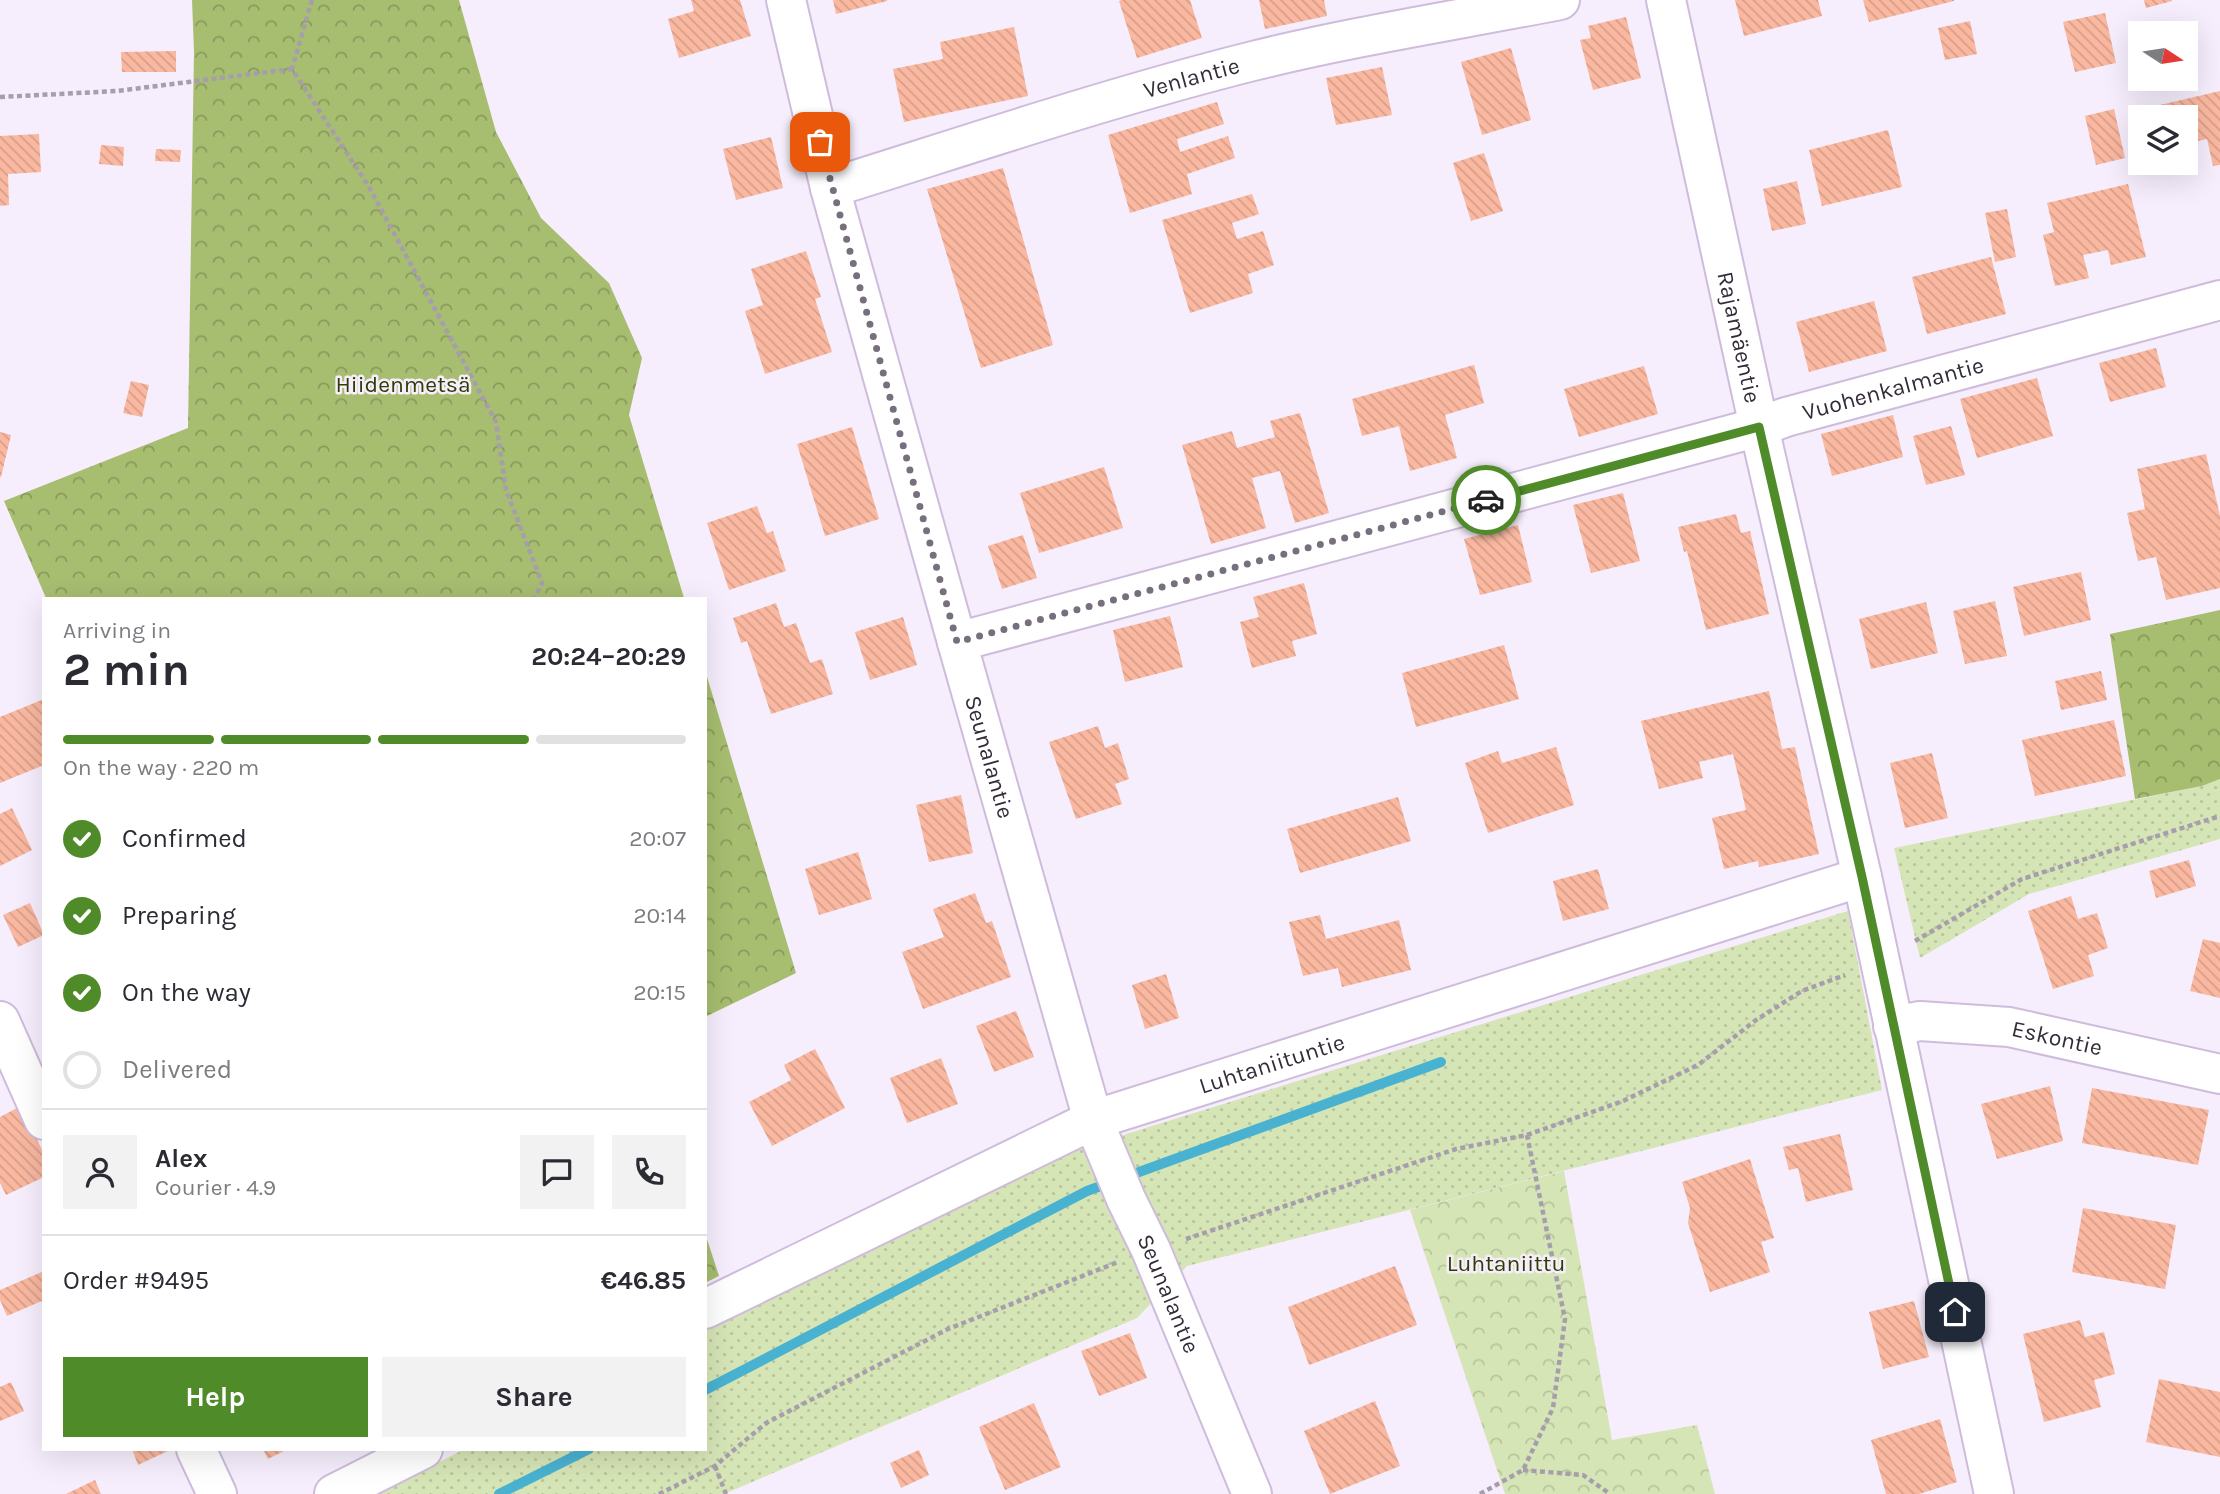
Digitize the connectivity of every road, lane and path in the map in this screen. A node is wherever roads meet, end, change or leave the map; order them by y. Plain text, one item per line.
1 (312, 0) edge
2 (786, 0) edge
3 (1560, 0) edge
4 (1666, 0) edge
5 (292, 69) junction
6 (0, 97) edge
7 (830, 188) junction
8 (2220, 300) edge
9 (1759, 427) junction
10 (535, 597) edge
11 (957, 642) junction
12 (2220, 816) edge
13 (1862, 877) junction
14 (1880, 962) junction
15 (0, 1021) edge
16 (1893, 1026) junction
17 (2220, 1074) edge
18 (42, 1115) edge
19 (1093, 1120) junction
20 (1527, 1135) junction
21 (1151, 1250) junction
22 (707, 1308) edge
23 (197, 1451) edge
24 (419, 1451) edge
25 (715, 1466) junction
26 (1523, 1470) junction
27 (217, 1494) edge
28 (334, 1494) edge
29 (659, 1494) edge
30 (726, 1494) edge
31 (1252, 1494) edge
32 (1480, 1494) edge
33 (1610, 1494) edge
34 (1994, 1494) edge

1 - 5 path
2 - 7 street, Seunalantie
3 - 7 street, Venlantie
4 - 9 street, Rajamäentie
5 - 6 path
5 - 10 path
7 - 11 street, Seunalantie
8 - 9 street, Vuohenkalmantie
9 - 11 street, Vuohenkalmantie
9 - 13 street, Rajamäentie
11 - 19 street, Seunalantie
12 - 14 path
13 - 14 street, Rajamäentie
13 - 19 street, Luhtaniituntie
14 - 16 street, Rajamäentie
14 - 20 path
15 - 18 street
16 - 17 street, Eskontie
16 - 34 street, Rajamäentie
19 - 21 street, Seunalantie
19 - 22 street, Luhtaniituntie
20 - 21 path
20 - 26 path
21 - 25 path
21 - 31 street, Seunalantie
23 - 27 street
24 - 28 street
25 - 29 path
25 - 30 path
26 - 32 path
26 - 33 path

